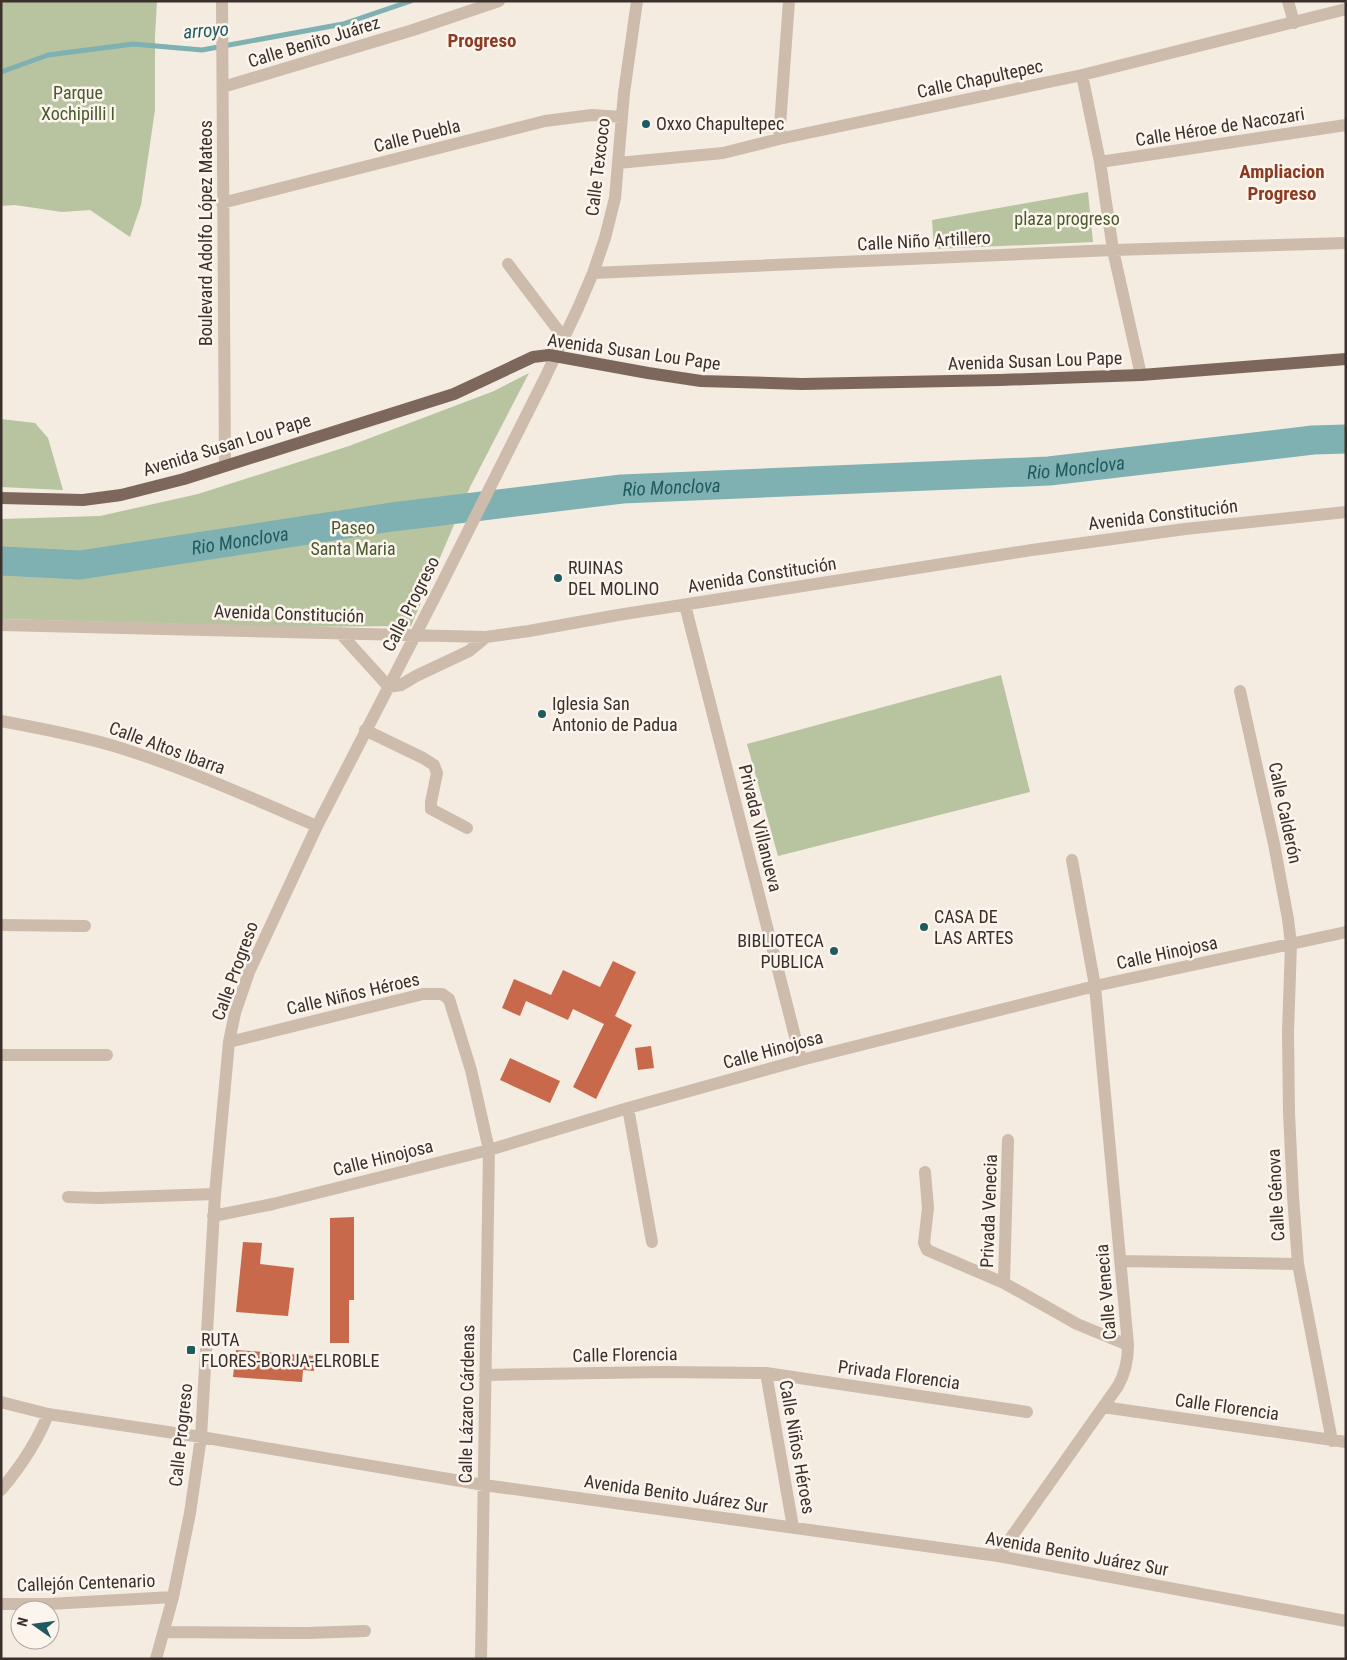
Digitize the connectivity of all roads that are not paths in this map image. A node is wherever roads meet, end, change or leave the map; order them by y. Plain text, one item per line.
1 (222, 1) edge
2 (500, 1) edge
3 (637, 1) edge
4 (790, 1) edge
5 (1288, 1) edge
6 (1346, 9) edge
7 (1294, 23) junction
8 (1082, 75) junction
9 (223, 83) junction
10 (622, 117) junction
11 (1346, 125) edge
12 (779, 139) junction
13 (1100, 162) junction
14 (618, 163) junction
15 (222, 204) junction
16 (1346, 243) edge
17 (1114, 250) junction
18 (508, 264) dead end
19 (593, 273) junction
20 (564, 338) junction
21 (555, 356) junction
22 (1346, 359) edge
23 (1141, 375) junction
24 (225, 465) junction
25 (1, 498) edge
26 (1346, 512) edge
27 (685, 605) junction
28 (1, 625) edge
29 (340, 633) junction
30 (415, 635) junction
31 (486, 637) junction
32 (388, 686) junction
33 (1240, 691) dead end
34 (2, 722) edge
35 (365, 730) junction
36 (1, 735) edge
37 (316, 826) junction
38 (467, 828) dead end
39 (1072, 860) dead end
40 (1, 925) edge
41 (85, 926) dead end
42 (1346, 932) edge
43 (1290, 944) junction
44 (1095, 986) junction
45 (229, 1042) junction
46 (1, 1055) edge
47 (107, 1055) dead end
48 (802, 1060) junction
49 (628, 1108) junction
50 (1008, 1140) dead end
51 (489, 1150) junction
52 (925, 1172) dead end
53 (214, 1194) junction
54 (68, 1197) dead end
55 (213, 1216) junction
56 (652, 1242) dead end
57 (1121, 1262) junction
58 (1298, 1264) junction
59 (1004, 1283) junction
60 (1128, 1345) junction
61 (766, 1373) junction
62 (485, 1375) junction
63 (1, 1402) edge
64 (1103, 1406) junction
65 (1026, 1412) dead end
66 (48, 1414) junction
67 (201, 1438) junction
68 (1332, 1441) junction
69 (1346, 1442) edge
70 (484, 1485) junction
71 (1, 1490) edge
72 (793, 1527) junction
73 (998, 1556) junction
74 (172, 1597) junction
75 (1, 1604) edge
76 (1346, 1621) edge
77 (365, 1631) dead end
78 (164, 1632) junction
79 (156, 1659) edge
80 (481, 1659) edge

1 - 9 street, Boulevard Adolfo López Mateos
2 - 9 street, Calle Benito Juárez
3 - 10 street, Calle Texcoco
4 - 12 street
5 - 7 street
6 - 7 street, Calle Chapultepec
7 - 8 street, Calle Chapultepec
8 - 12 street, Calle Chapultepec
8 - 13 street
9 - 15 street, Boulevard Adolfo López Mateos
10 - 14 street, Calle Texcoco
10 - 15 street, Calle Puebla
11 - 13 street, Calle Héroe de Nacozari
12 - 14 street, Calle Chapultepec
13 - 17 street
14 - 19 street, Calle Texcoco
15 - 24 street, Boulevard Adolfo López Mateos
16 - 17 street, Calle Niño Artillero
17 - 19 street, Calle Niño Artillero
17 - 23 street
18 - 20 street
19 - 20 street, Calle Texcoco
20 - 21 street, Calle Texcoco
21 - 23 main road, Avenida Susan Lou Pape
21 - 24 main road, Avenida Susan Lou Pape
21 - 30 street, Calle Progreso
22 - 23 main road, Avenida Susan Lou Pape
24 - 25 main road, Avenida Susan Lou Pape
26 - 27 street, Avenida Constitución
27 - 31 street, Avenida Constitución
27 - 48 street, Privada Villanueva
28 - 29 street, Avenida Constitución
29 - 30 street, Avenida Constitución
29 - 32 street
30 - 31 street, Avenida Constitución
30 - 32 street, Calle Progreso
31 - 32 street
32 - 35 street, Calle Progreso
33 - 43 street, Calle Calderón
34 - 36 street
34 - 37 street, Calle Altos Ibarra
35 - 37 street, Calle Progreso
35 - 38 street
37 - 45 street, Calle Progreso
39 - 44 street
40 - 41 street
42 - 43 street, Calle Hinojosa
43 - 44 street, Calle Hinojosa
43 - 58 street, Calle Génova
44 - 48 street, Calle Hinojosa
44 - 57 street, Calle Venecia
45 - 51 street, Calle Niños Héroes
45 - 53 street, Calle Progreso
46 - 47 street
48 - 49 street, Calle Hinojosa
49 - 51 street, Calle Hinojosa
49 - 56 street
50 - 59 street, Privada Venecia
51 - 55 street, Calle Hinojosa
51 - 62 street, Calle Lázaro Cárdenas
52 - 59 street, Privada Venecia
53 - 54 street
53 - 55 street, Calle Progreso
55 - 67 street, Calle Progreso
57 - 58 street
57 - 60 street, Calle Venecia
58 - 68 street, Calle Génova
59 - 60 street, Privada Venecia
60 - 64 street, Calle Venecia
61 - 62 street, Calle Florencia
61 - 65 street, Privada Florencia
61 - 72 street, Calle Niños Héroes
62 - 70 street, Calle Lázaro Cárdenas
63 - 66 street, Avenida Benito Juárez Sur
64 - 68 street, Calle Florencia
64 - 73 street, Calle Venecia
66 - 67 street, Avenida Benito Juárez Sur
66 - 71 street
67 - 70 street, Avenida Benito Juárez Sur
67 - 74 street, Calle Progreso
68 - 69 street, Calle Florencia
70 - 72 street, Avenida Benito Juárez Sur
70 - 80 street, Calle Lázaro Cárdenas
72 - 73 street, Avenida Benito Juárez Sur
73 - 76 street, Avenida Benito Juárez Sur
74 - 75 street, Callejón Centenario
74 - 78 street, Calle Progreso
77 - 78 street
78 - 79 street, Calle Progreso

